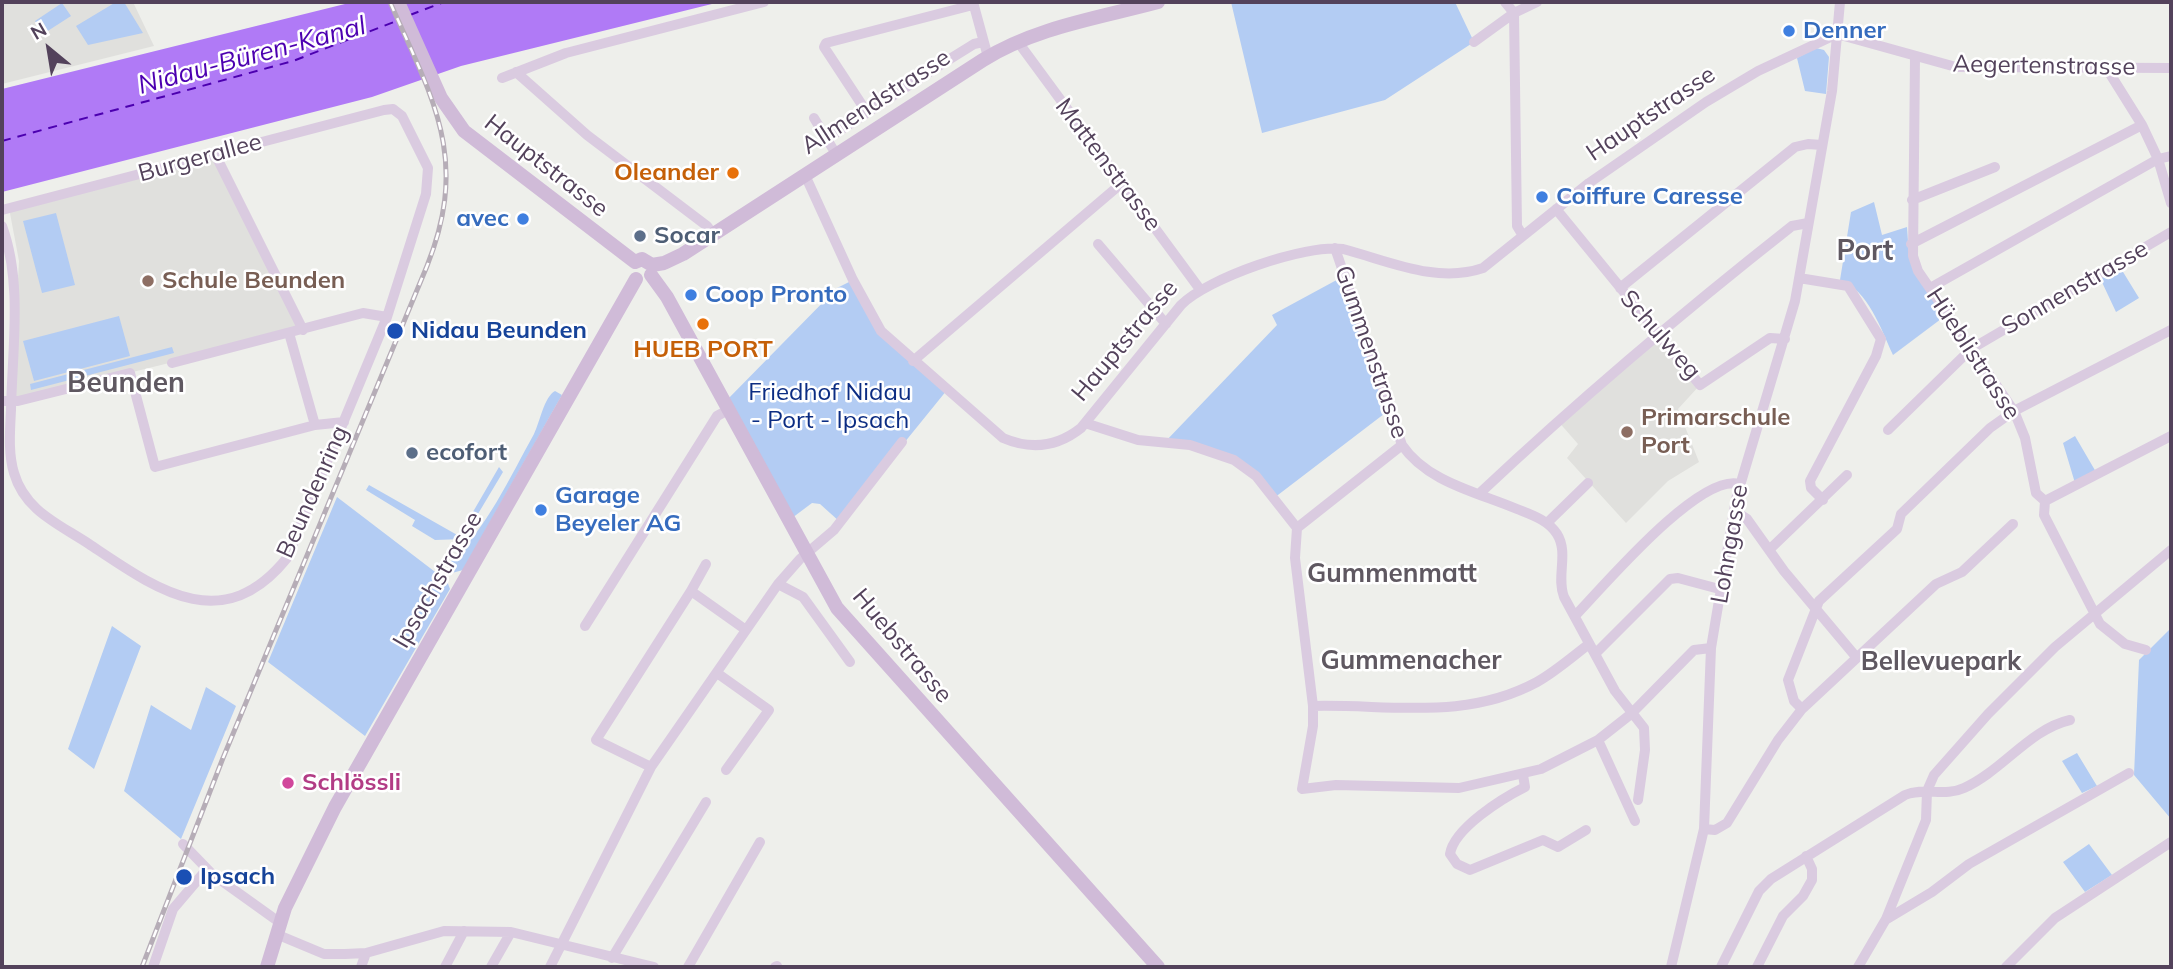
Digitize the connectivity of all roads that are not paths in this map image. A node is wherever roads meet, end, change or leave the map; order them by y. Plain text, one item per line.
1 (398, 2) edge
2 (764, 2) edge
3 (1158, 2) edge
4 (1505, 2) edge
5 (1537, 2) edge
6 (1840, 2) edge
7 (973, 3) edge
8 (1514, 13) junction
9 (1837, 34) junction
10 (1018, 41) junction
11 (1474, 42) dead end
12 (985, 50) junction
13 (1915, 57) junction
14 (2171, 68) edge
15 (2107, 69) junction
16 (516, 72) junction
17 (502, 78) dead end
18 (866, 111) junction
19 (398, 112) joint
20 (814, 118) dead end
21 (2142, 125) junction
22 (828, 138) junction
23 (1822, 145) junction
24 (215, 154) junction
25 (836, 154) junction
26 (2171, 156) edge
27 (2158, 159) junction
28 (1995, 167) dead end
29 (804, 174) junction
30 (1122, 183) junction
31 (1912, 200) junction
32 (2171, 203) edge
33 (1556, 209) junction
34 (2, 210) edge
35 (1808, 223) junction
36 (2, 226) edge
37 (2171, 232) edge
38 (713, 234) junction
39 (1523, 236) junction
40 (1098, 244) dead end
41 (1911, 244) junction
42 (1335, 248) junction
43 (646, 273) junction
44 (1799, 278) junction
45 (1199, 288) junction
46 (1620, 288) junction
47 (1930, 288) junction
48 (387, 317) junction
49 (1166, 324) junction
50 (303, 330) junction
51 (2171, 330) edge
52 (289, 333) junction
53 (1657, 334) junction
54 (1785, 339) junction
55 (1971, 349) junction
56 (913, 362) junction
57 (172, 363) dead end
58 (6, 401) edge
59 (728, 410) junction
60 (2014, 411) junction
61 (344, 422) junction
62 (1085, 423) junction
63 (315, 425) junction
64 (1888, 430) dead end
65 (2171, 436) edge
66 (902, 442) dead end
67 (1402, 445) junction
68 (1847, 475) dead end
69 (1588, 483) dead end
70 (1740, 484) junction
71 (1480, 493) junction
72 (1823, 500) junction
73 (2045, 501) junction
74 (1735, 511) junction
75 (1547, 523) junction
76 (2012, 524) dead end
77 (1297, 528) junction
78 (1769, 550) junction
79 (2171, 551) edge
80 (806, 553) junction
81 (706, 564) dead end
82 (778, 584) junction
83 (1723, 590) junction
84 (691, 591) junction
85 (1816, 610) junction
86 (2093, 613) junction
87 (1575, 616) junction
88 (585, 626) dead end
89 (746, 630) junction
90 (1589, 644) junction
91 (1711, 648) junction
92 (2146, 650) dead end
93 (1595, 654) junction
94 (1857, 658) junction
95 (850, 662) dead end
96 (717, 673) junction
97 (1313, 706) junction
98 (1802, 709) junction
99 (1632, 714) junction
100 (2070, 720) dead end
101 (1598, 740) junction
102 (650, 767) junction
103 (726, 771) dead end
104 (2129, 773) dead end
105 (1523, 775) junction
106 (1927, 791) junction
107 (1638, 800) dead end
108 (706, 802) dead end
109 (1635, 821) dead end
110 (1704, 829) junction
111 (1586, 830) dead end
112 (760, 842) dead end
113 (2171, 842) edge
114 (183, 844) dead end
115 (1806, 856) junction
116 (207, 869) junction
117 (1886, 919) junction
118 (277, 928) junction
119 (464, 931) junction
120 (511, 932) junction
121 (561, 944) junction
122 (366, 953) junction
123 (612, 958) junction
124 (640, 966) edge
125 (153, 967) edge
126 (267, 967) edge
127 (361, 967) edge
128 (445, 967) edge
129 (491, 967) edge
130 (550, 967) edge
131 (654, 967) edge
132 (688, 967) edge
133 (1158, 967) edge
134 (1671, 967) edge
135 (1721, 967) edge
136 (1758, 967) edge
137 (1858, 967) edge
138 (2006, 967) edge

1 - 43 main road, Hauptstrasse
2 - 16 street
3 - 10 main road, Allmendstrasse
4 - 8 street
5 - 8 street
6 - 9 street, Lohngasse
7 - 12 street
7 - 18 street
8 - 11 street
8 - 39 street
9 - 13 street, Aegertenstrasse
9 - 23 street, Lohngasse
9 - 33 street, Hauptstrasse
10 - 12 main road, Allmendstrasse
10 - 30 street, Mattenstrasse
12 - 18 street
12 - 25 main road, Allmendstrasse
13 - 15 street, Aegertenstrasse
13 - 31 street, Hüeblistrasse
14 - 15 street, Aegertenstrasse
15 - 21 street
16 - 17 street
16 - 38 street
18 - 22 street
19 - 24 street, Burgerallee
19 - 48 street, Beundenring
20 - 22 street
21 - 27 street
21 - 41 street
22 - 25 street
23 - 35 street, Lohngasse
23 - 46 street
24 - 34 street, Burgerallee
24 - 50 street
25 - 29 main road, Allmendstrasse
26 - 27 street
27 - 32 street
27 - 47 street
28 - 31 street
29 - 38 main road, Allmendstrasse
29 - 56 street, Hauptstrasse
30 - 45 street, Mattenstrasse
30 - 56 street
31 - 41 street, Hüeblistrasse
33 - 39 street, Hauptstrasse
33 - 46 street, Schulweg
35 - 44 street, Lohngasse
35 - 53 street
36 - 58 street, Beundenring
37 - 55 street, Sonnenstrasse
38 - 43 main road, Allmendstrasse
39 - 42 street, Hauptstrasse
40 - 49 street
41 - 47 street, Hüeblistrasse
42 - 45 street, Hauptstrasse
42 - 67 street, Gummenstrasse
43 - 59 main road, Huebstrasse
43 - 118 main road, Ipsachstrasse
44 - 54 street, Lohngasse
44 - 72 street
45 - 49 street, Hauptstrasse
46 - 53 street, Schulweg
47 - 55 street, Hüeblistrasse
48 - 50 street
48 - 61 street, Beundenring
49 - 62 street, Hauptstrasse
50 - 52 street
51 - 60 street
52 - 57 street
52 - 63 street
53 - 54 street, Schulweg
53 - 71 street
54 - 70 street, Lohngasse
55 - 60 street, Hüeblistrasse
55 - 64 street, Sonnenstrasse
56 - 62 street, Hauptstrasse
58 - 61 street, Beundenring
58 - 63 street
59 - 80 main road, Huebstrasse
59 - 88 street
60 - 73 street, Hüeblistrasse
60 - 85 street
61 - 63 street
62 - 77 street
65 - 73 street
66 - 80 street
67 - 71 street, Gummenstrasse
67 - 77 street
68 - 72 street
69 - 75 street
70 - 74 street, Lohngasse
70 - 87 street
71 - 75 street, Gummenstrasse
72 - 78 street
73 - 86 street, Hüeblistrasse
74 - 78 street
74 - 83 street, Lohngasse
75 - 87 street
76 - 94 street
77 - 97 street
78 - 85 street
79 - 86 street
80 - 82 street
80 - 133 main road, Huebstrasse
81 - 84 street
82 - 89 street
82 - 95 street
83 - 91 street, Lohngasse
83 - 93 street
84 - 89 street
84 - 102 street
85 - 94 street
85 - 98 street
86 - 92 street, Hüeblistrasse
86 - 106 street
87 - 90 street
89 - 96 street
90 - 93 street
90 - 97 street
91 - 99 street
91 - 110 street, Lohngasse
93 - 99 street
94 - 98 street
96 - 102 street
96 - 103 street
97 - 105 street
98 - 110 street
99 - 101 street
99 - 107 street
100 - 106 street
101 - 105 street
101 - 109 street
102 - 121 street
104 - 117 street
105 - 111 street
106 - 115 street
106 - 117 street
108 - 123 street
110 - 134 street, Lohngasse
112 - 132 street
113 - 138 street
114 - 116 street
115 - 135 street
115 - 136 street
116 - 118 street
116 - 125 street
117 - 137 street
118 - 122 street
118 - 126 main road
119 - 120 street
119 - 122 street
119 - 128 street
120 - 121 street
120 - 129 street
121 - 123 street
121 - 130 street
122 - 127 street
123 - 124 street
124 - 131 street

